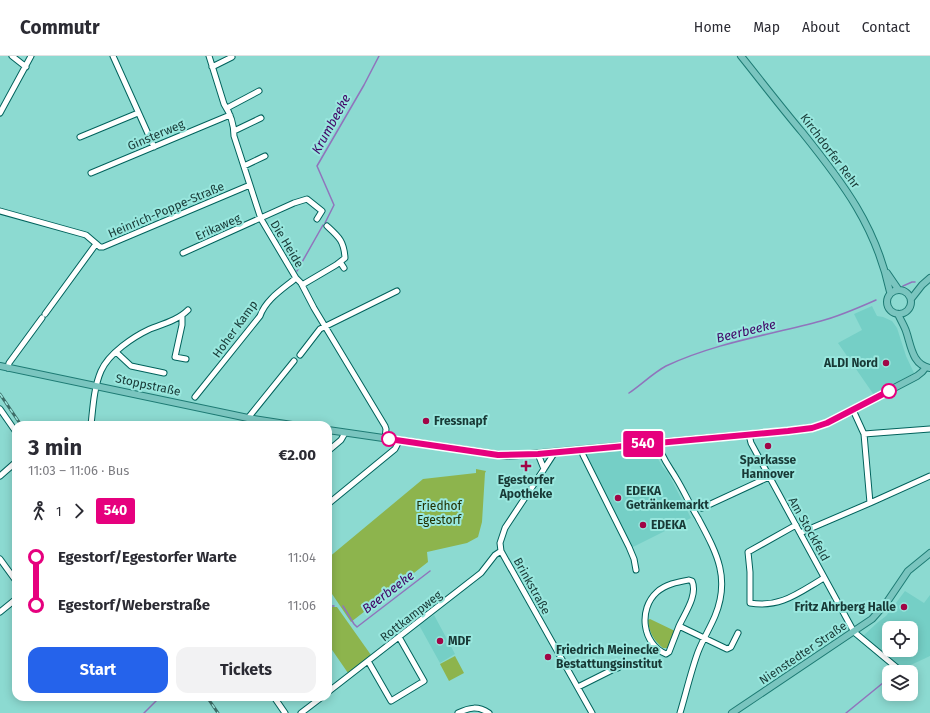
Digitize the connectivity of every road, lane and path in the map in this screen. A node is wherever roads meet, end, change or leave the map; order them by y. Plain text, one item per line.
1 (12, 56) edge
2 (31, 56) edge
3 (113, 56) edge
4 (209, 56) edge
5 (741, 56) edge
6 (232, 57) dead end
7 (26, 67) junction
8 (212, 67) junction
9 (259, 91) dead end
10 (227, 108) junction
11 (0, 113) edge
12 (138, 113) junction
13 (230, 115) junction
14 (261, 118) dead end
15 (234, 131) junction
16 (80, 137) dead end
17 (154, 147) junction
18 (265, 156) dead end
19 (244, 166) junction
20 (91, 173) dead end
21 (250, 185) junction
22 (0, 211) edge
23 (261, 219) junction
24 (317, 219) dead end
25 (326, 226) dead end
26 (96, 244) junction
27 (183, 252) dead end
28 (340, 262) junction
29 (344, 268) dead end
30 (885, 270) junction
31 (296, 278) junction
32 (930, 278) edge
33 (302, 285) junction
34 (922, 285) junction
35 (898, 289) junction
36 (397, 291) dead end
37 (890, 292) junction
38 (906, 292) junction
39 (911, 299) junction
40 (188, 310) dead end
41 (906, 312) junction
42 (898, 314) junction
43 (182, 316) junction
44 (325, 326) junction
45 (906, 331) junction
46 (116, 352) junction
47 (300, 355) dead end
48 (186, 359) dead end
49 (294, 362) dead end
50 (0, 366) edge
51 (8, 368) junction
52 (928, 368) edge
53 (164, 373) dead end
54 (96, 386) junction
55 (195, 398) dead end
56 (0, 409) edge
57 (852, 410) junction
58 (248, 418) junction
59 (92, 421) edge
60 (267, 421) edge
61 (12, 426) edge
62 (930, 429) edge
63 (332, 431) edge
64 (345, 433) junction
65 (864, 434) junction
66 (748, 435) junction
67 (385, 439) junction
68 (399, 441) junction
69 (658, 443) junction
70 (332, 448) edge
71 (582, 450) junction
72 (555, 452) junction
73 (538, 454) junction
74 (12, 466) edge
75 (544, 469) junction
76 (0, 476) edge
77 (930, 476) edge
78 (769, 477) junction
79 (332, 501) edge
80 (870, 503) junction
81 (702, 508) dead end
82 (796, 525) junction
83 (800, 533) junction
84 (502, 551) junction
85 (930, 553) edge
86 (0, 558) edge
87 (636, 570) dead end
88 (12, 575) edge
89 (824, 578) junction
90 (12, 602) edge
91 (0, 612) edge
92 (679, 626) junction
93 (854, 632) junction
94 (738, 633) dead end
95 (399, 637) junction
96 (705, 637) junction
97 (368, 661) junction
98 (894, 665) edge
99 (618, 668) dead end
100 (578, 687) junction
101 (332, 689) edge
102 (277, 701) edge
103 (317, 701) edge
104 (285, 713) edge
105 (301, 713) edge
106 (458, 713) edge
107 (489, 713) edge
108 (592, 713) edge
109 (680, 713) edge
110 (732, 713) edge

1 - 7 street
2 - 7 street
3 - 12 street
4 - 8 street, Die Heide
5 - 30 main road, Kirchdorfer Rehr
6 - 8 street
7 - 11 street
8 - 10 street, Die Heide
9 - 10 street
10 - 13 street, Die Heide
12 - 16 street
12 - 17 street
13 - 15 street, Die Heide
13 - 17 street, Ginsterweg
14 - 15 street
15 - 19 street, Die Heide
17 - 20 street, Ginsterweg
18 - 19 street
19 - 21 street, Die Heide
21 - 23 street, Die Heide
21 - 26 street, Heinrich-Poppe-Straße
22 - 26 street, Heinrich-Poppe-Straße
23 - 24 street, Erikaweg
23 - 27 street, Erikaweg
23 - 31 street, Die Heide
25 - 28 street
26 - 51 street
28 - 29 street
28 - 33 street
30 - 35 main road, Kirchdorfer Rehr
30 - 37 main road, Kirchdorfer Rehr
31 - 33 street, Die Heide
31 - 55 street, Hoher Kamp
32 - 34 main road
33 - 44 street, Die Heide
34 - 38 main road
34 - 39 main road
35 - 37 main road
35 - 38 main road
36 - 44 street
37 - 42 main road
38 - 39 main road
39 - 41 main road
40 - 43 street
41 - 42 main road
41 - 45 main road
42 - 45 main road
43 - 46 street
43 - 48 street
44 - 47 street
44 - 67 street, Die Heide
45 - 52 main road
46 - 53 street
46 - 54 street
49 - 58 street
50 - 51 main road, Stoppstraße
51 - 54 main road, Stoppstraße
52 - 57 main road
54 - 58 main road, Stoppstraße
54 - 59 street
56 - 61 street
57 - 65 street
57 - 66 main road
58 - 60 main road, Stoppstraße
62 - 65 street
63 - 64 main road
64 - 67 main road
64 - 70 street
65 - 80 street
66 - 69 main road
66 - 78 street, Am Stockfeld
67 - 68 main road
68 - 73 main road
68 - 79 street
69 - 71 main road
69 - 96 street
71 - 72 main road
71 - 87 street
72 - 73 main road
72 - 75 street, Brinkstraße
73 - 75 street
74 - 76 street
75 - 84 street, Brinkstraße
77 - 80 street
78 - 81 street
78 - 82 street, Am Stockfeld
80 - 83 street
82 - 83 street, Am Stockfeld
82 - 89 street
83 - 89 street, Am Stockfeld
84 - 95 street, Rottkampweg
84 - 100 street, Brinkstraße
85 - 93 main road, Nienstedter Straße
86 - 88 street
89 - 93 street, Am Stockfeld
90 - 91 street
92 - 92 street
92 - 96 street
93 - 98 street
93 - 110 main road, Nienstedter Straße
94 - 96 street
95 - 97 street, Rottkampweg
95 - 97 street
96 - 109 street
97 - 101 street, Rottkampweg
99 - 100 street
100 - 108 street, Brinkstraße
102 - 104 street
103 - 105 street
106 - 107 street

